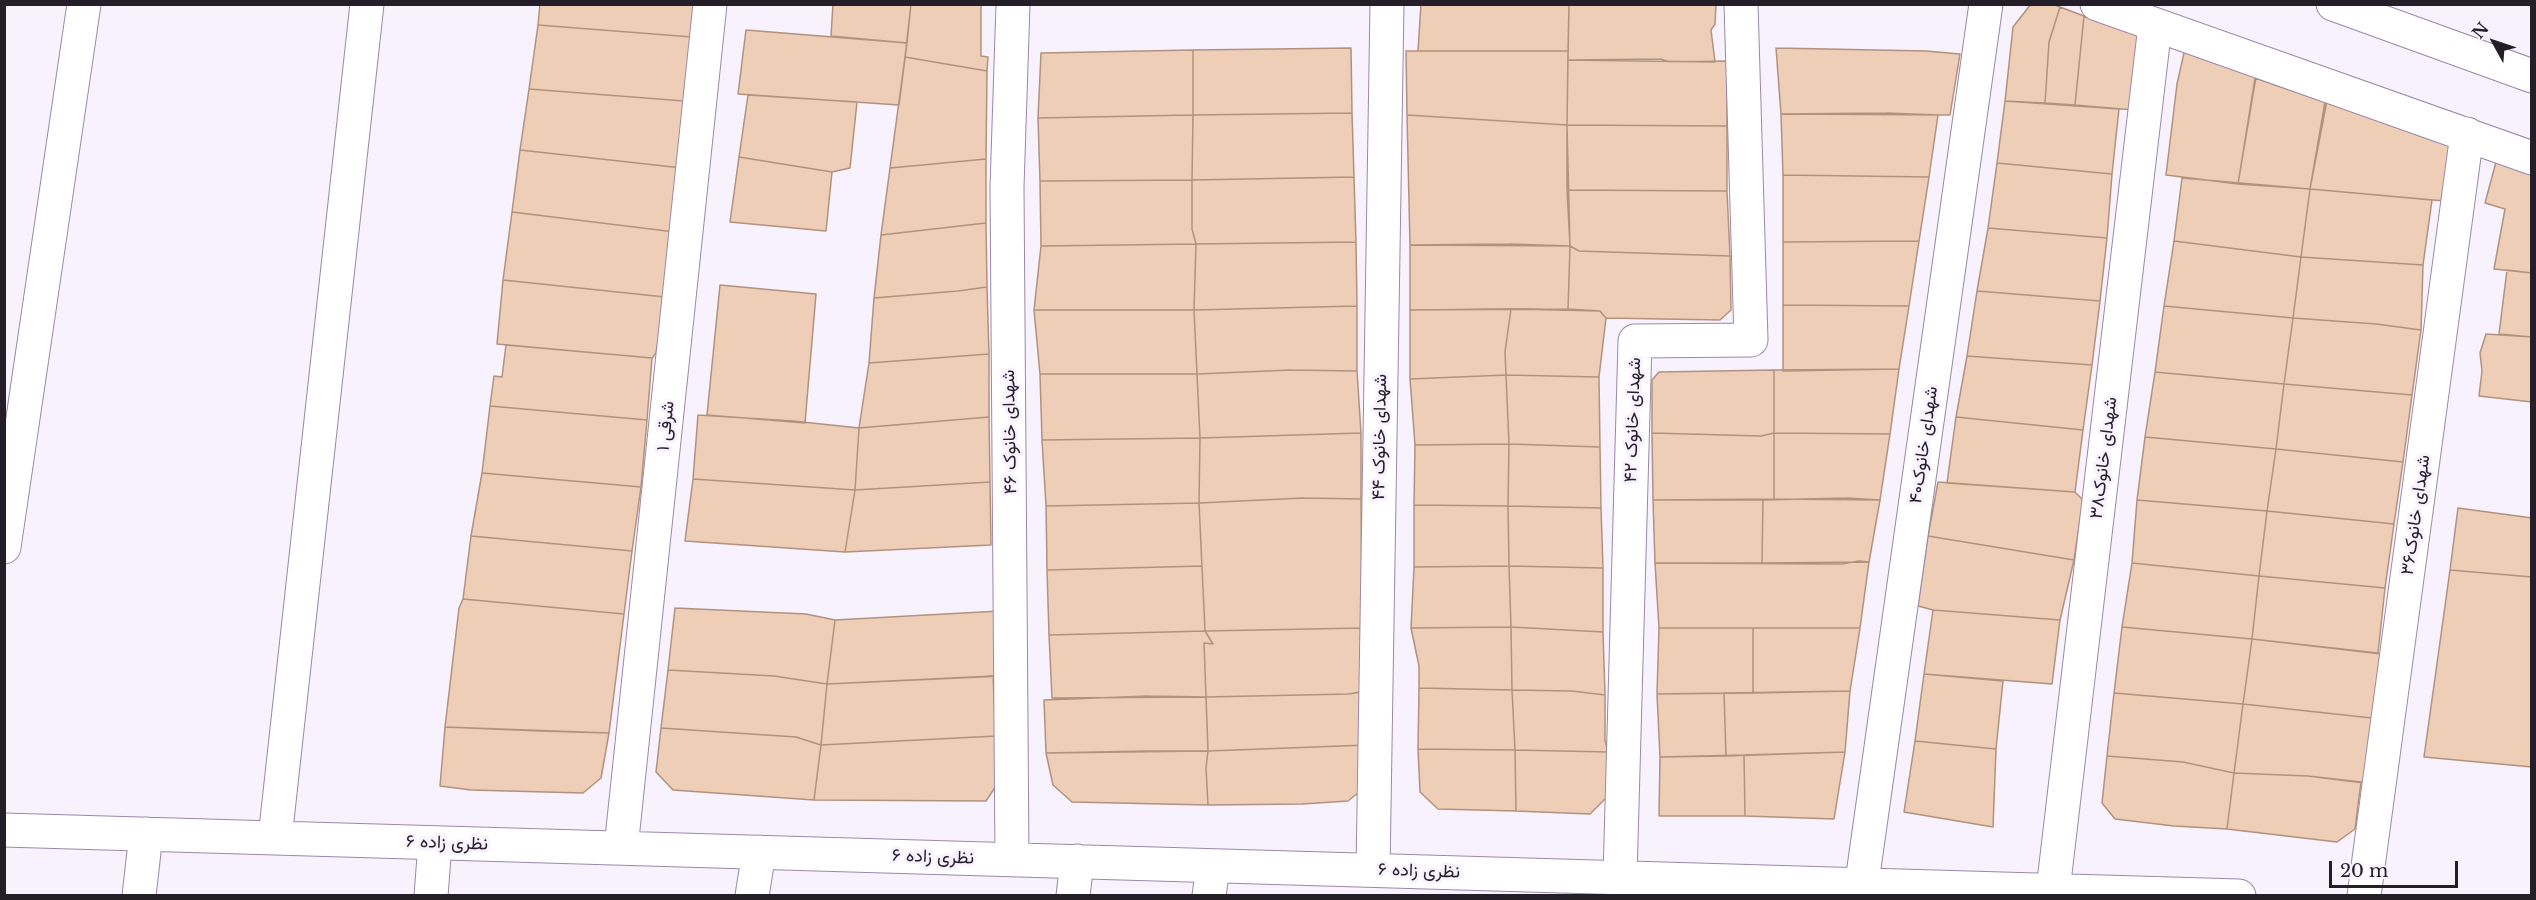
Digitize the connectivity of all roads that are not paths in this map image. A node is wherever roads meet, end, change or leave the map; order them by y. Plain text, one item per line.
1 (84, 4) edge
2 (367, 4) edge
3 (710, 4) edge
4 (1013, 4) edge
5 (1387, 4) edge
6 (1741, 4) edge
7 (1986, 4) edge
8 (2097, 4) edge
9 (2333, 4) edge
10 (2156, 26) junction
11 (2532, 76) edge
12 (2467, 134) junction
13 (2532, 158) edge
14 (4, 547) edge
15 (4, 830) edge
16 (146, 834) junction
17 (275, 838) junction
18 (435, 843) junction
19 (621, 848) junction
20 (759, 852) junction
21 (1012, 860) junction
22 (1077, 861) junction
23 (1373, 870) junction
24 (1620, 877) junction
25 (1211, 880) edge
26 (1461, 884) edge
27 (1860, 890) edge
28 (2053, 890) junction
29 (139, 896) edge
30 (431, 896) edge
31 (752, 896) edge
32 (1073, 896) edge
33 (2239, 896) edge
34 (2364, 896) edge

1 - 14 street
2 - 17 street
3 - 19 street, شرقی ۱
4 - 21 street, ۴۶ شهدای خانوک
5 - 23 street, ۴۴ شهدای خانوک
6 - 24 street, شهدای خانوک ۴۲
7 - 27 street, شهدای خانوک۴۰
8 - 10 street
9 - 11 street
10 - 12 street
10 - 28 street, شهدای خانوک۳۸
12 - 13 street
12 - 34 street, شهدای خانوک۳۶
15 - 16 street, نظری زاده ۶
16 - 17 street, نظری زاده ۶
16 - 29 street
17 - 18 street, نظری زاده ۶
18 - 19 street, نظری زاده ۶
18 - 30 street
19 - 20 street, نظری زاده ۶
20 - 21 street, نظری زاده ۶
20 - 31 street
21 - 22 street, نظری زاده ۶
22 - 25 street, نظری زاده ۶
22 - 32 street
23 - 25 street, نظری زاده ۶
23 - 26 street, نظری زاده ۶
24 - 26 street, نظری زاده ۶
24 - 27 street, نظری زاده ۶
27 - 28 street, نظری زاده ۶
28 - 33 street, نظری زاده ۶

